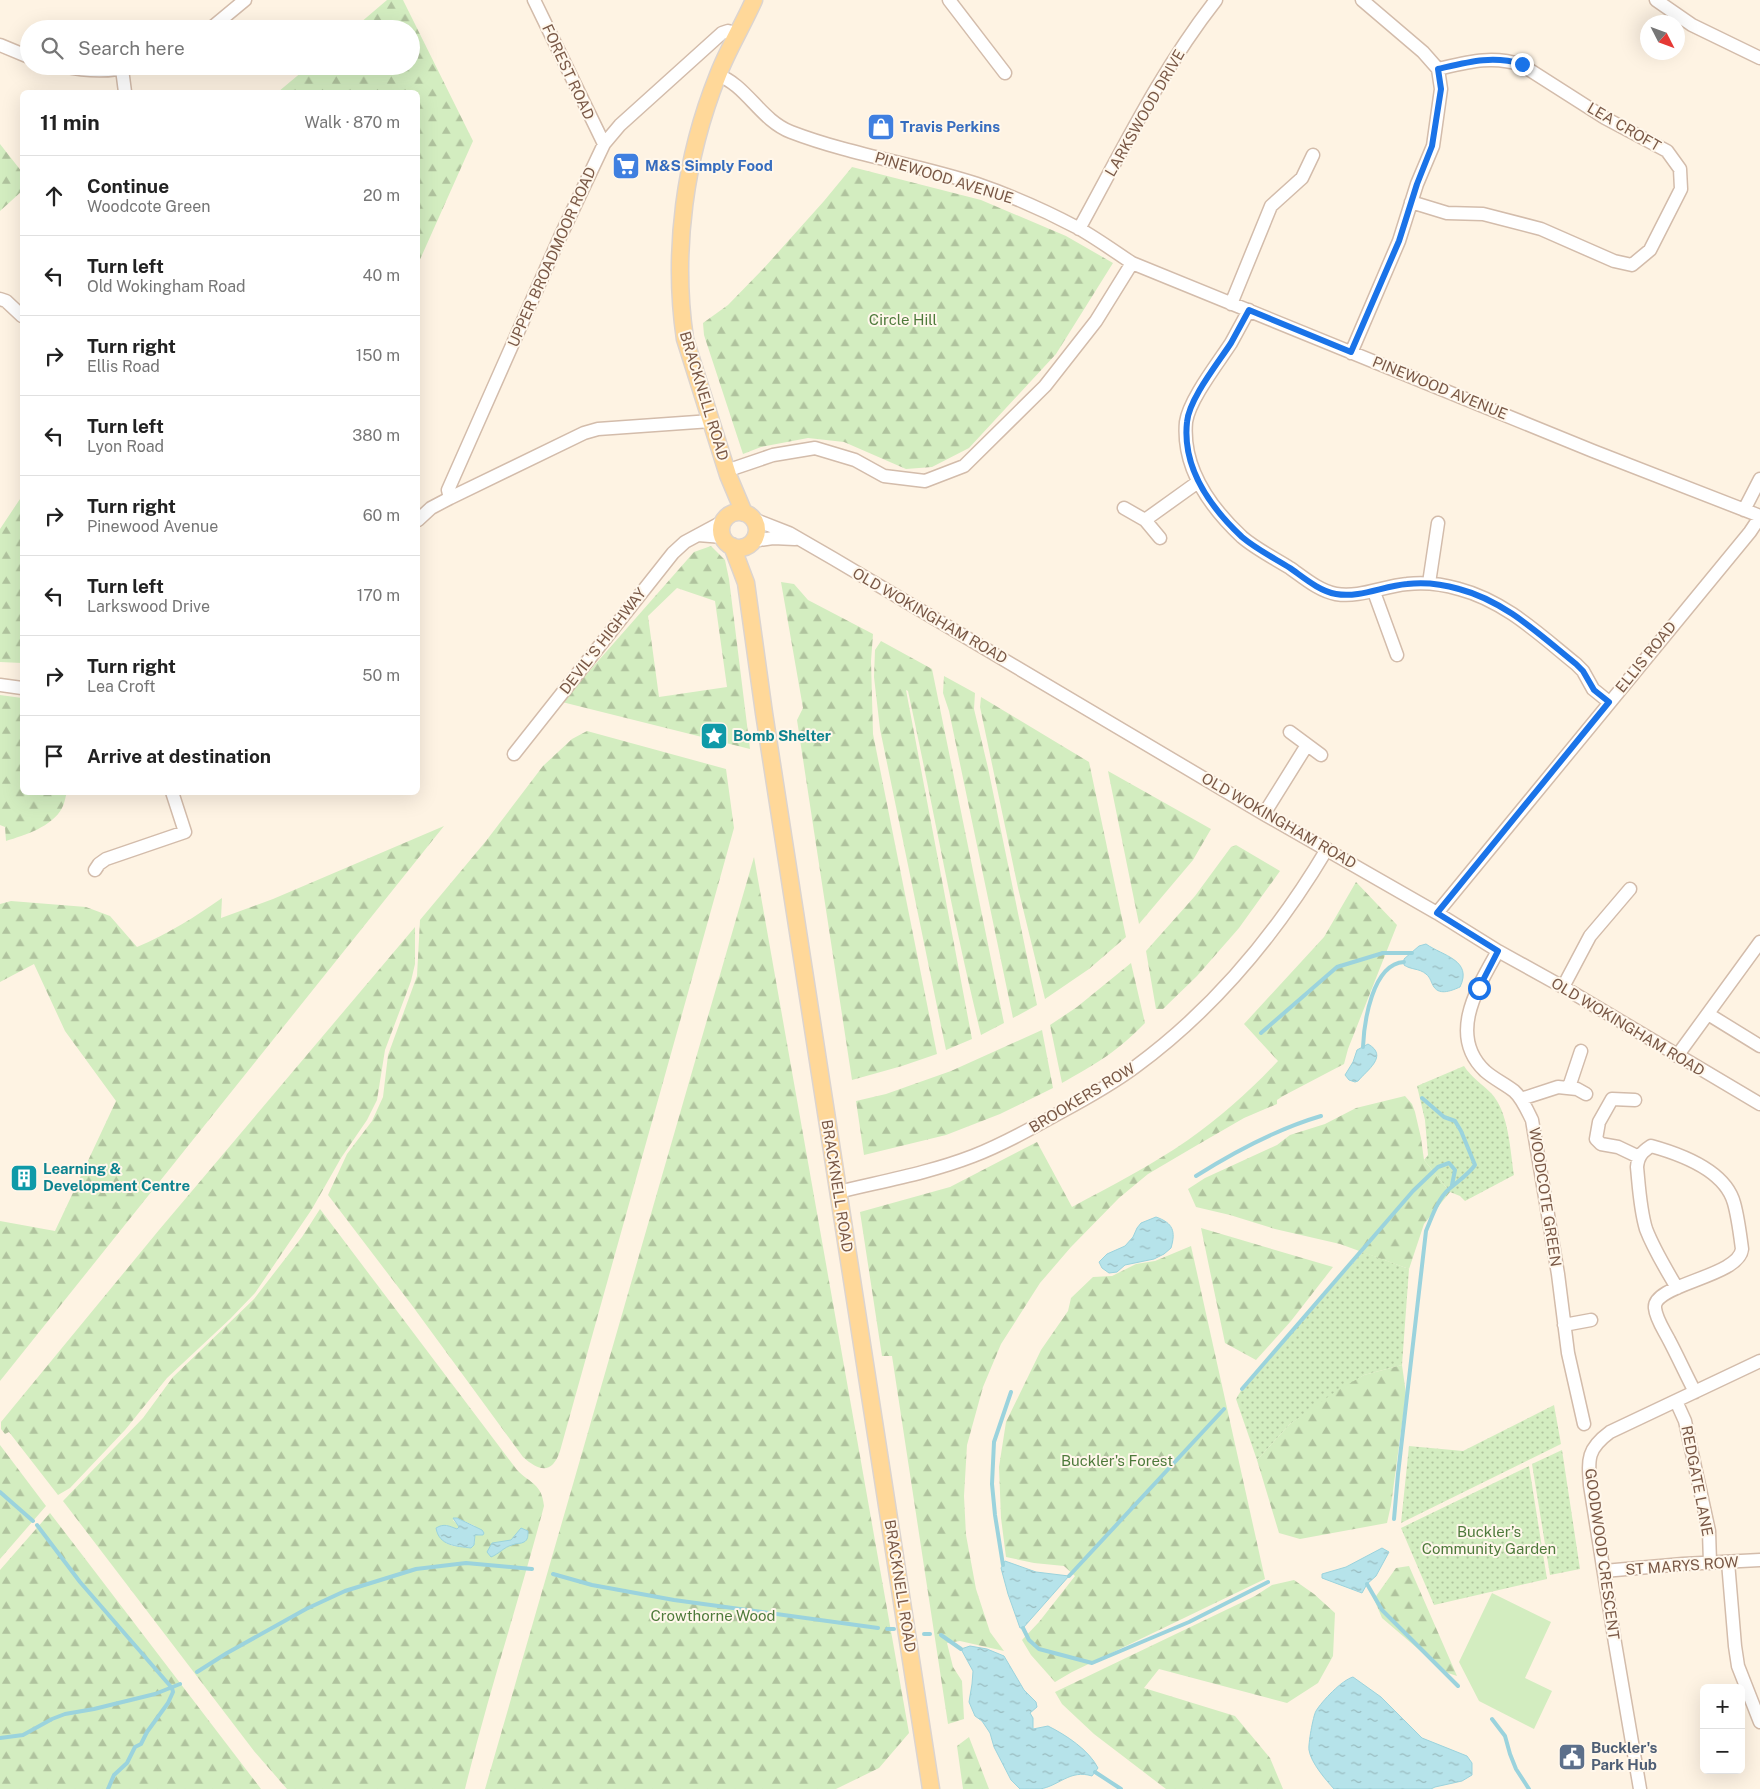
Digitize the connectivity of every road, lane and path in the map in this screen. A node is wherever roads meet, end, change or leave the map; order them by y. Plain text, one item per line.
1 (245, 0) edge
2 (534, 0) edge
3 (754, 0) edge
4 (948, 0) edge
5 (1216, 0) edge
6 (1362, 0) edge
7 (1656, 0) edge
8 (221, 20) edge
9 (737, 33) junction
10 (0, 45) edge
11 (20, 53) edge
12 (1760, 58) edge
13 (1438, 69) junction
14 (1005, 73) dead end
15 (126, 75) edge
16 (717, 75) junction
17 (125, 90) edge
18 (604, 144) junction
19 (1313, 156) dead end
20 (1411, 202) junction
21 (1079, 229) junction
22 (1132, 263) junction
23 (0, 299) edge
24 (1231, 304) junction
25 (1249, 310) junction
26 (20, 314) edge
27 (1351, 352) junction
28 (711, 421) junction
29 (727, 473) junction
30 (1760, 479) edge
31 (1198, 482) junction
32 (450, 498) junction
33 (1124, 508) dead end
34 (1744, 510) junction
35 (737, 517) junction
36 (1760, 517) edge
37 (420, 518) edge
38 (1145, 520) junction
39 (1438, 522) dead end
40 (698, 535) junction
41 (1160, 538) dead end
42 (798, 540) junction
43 (728, 542) junction
44 (751, 543) junction
45 (746, 583) junction
46 (1430, 583) junction
47 (1374, 592) junction
48 (1397, 655) dead end
49 (0, 685) edge
50 (20, 688) edge
51 (1609, 702) junction
52 (1290, 732) dead end
53 (1307, 745) junction
54 (514, 754) dead end
55 (1321, 756) dead end
56 (173, 795) edge
57 (1264, 814) junction
58 (1327, 849) junction
59 (95, 870) dead end
60 (1630, 889) dead end
61 (1437, 913) junction
62 (1760, 942) edge
63 (1498, 951) junction
64 (1563, 987) junction
65 (1708, 1014) junction
66 (1760, 1046) edge
67 (1581, 1050) dead end
68 (1677, 1056) junction
69 (1569, 1087) junction
70 (1586, 1094) dead end
71 (1520, 1099) junction
72 (1634, 1100) dead end
73 (1760, 1104) edge
74 (1639, 1156) junction
75 (838, 1192) junction
76 (1677, 1288) junction
77 (1591, 1320) dead end
78 (1564, 1325) junction
79 (1760, 1361) edge
80 (1694, 1392) junction
81 (1676, 1400) junction
82 (1584, 1424) dead end
83 (1760, 1560) edge
84 (1728, 1562) junction
85 (1710, 1563) junction
86 (1604, 1571) junction
87 (1760, 1722) edge
88 (932, 1789) edge
89 (1640, 1789) edge

1 - 8 street
2 - 18 street, FOREST ROAD
3 - 9 main road, BRACKNELL ROAD
4 - 14 street
5 - 21 street, LARKSWOOD DRIVE
6 - 13 street
7 - 12 street
9 - 16 main road, BRACKNELL ROAD
9 - 18 street, UPPER BROADMOOR ROAD
10 - 11 street
13 - 20 street
13 - 20 street, LEA CROFT
15 - 17 street
16 - 21 street, PINEWOOD AVENUE
16 - 28 main road, BRACKNELL ROAD
18 - 32 street, UPPER BROADMOOR ROAD
19 - 24 street
20 - 27 street
21 - 22 street, PINEWOOD AVENUE
22 - 24 street, PINEWOOD AVENUE
22 - 29 street
23 - 26 street
24 - 25 street, PINEWOOD AVENUE
25 - 27 street, PINEWOOD AVENUE
25 - 31 street
27 - 34 street, PINEWOOD AVENUE
28 - 29 main road, BRACKNELL ROAD
28 - 32 street
29 - 35 main road, BRACKNELL ROAD
30 - 34 street
31 - 38 street
31 - 47 street
32 - 37 street
33 - 38 street
34 - 36 street, PINEWOOD AVENUE
35 - 40 street, DEVIL'S HIGHWAY
35 - 42 street, OLD WOKINGHAM ROAD
35 - 43 main road
35 - 44 main road
36 - 51 street, ELLIS ROAD
38 - 41 street
39 - 46 street
40 - 43 street
40 - 54 street, DEVIL'S HIGHWAY
42 - 44 street, OLD WOKINGHAM ROAD
42 - 57 street, OLD WOKINGHAM ROAD
43 - 44 main road
43 - 45 main road, BRACKNELL ROAD
44 - 45 main road, BRACKNELL ROAD
45 - 75 main road, BRACKNELL ROAD
46 - 47 street
46 - 51 street
47 - 48 street
49 - 50 street
51 - 61 street, ELLIS ROAD
52 - 53 street
53 - 55 street
53 - 57 street
56 - 59 street
57 - 58 street, OLD WOKINGHAM ROAD
58 - 61 street, OLD WOKINGHAM ROAD
58 - 75 street, BROOKERS ROW
60 - 64 street
61 - 63 street, OLD WOKINGHAM ROAD
62 - 65 street
63 - 64 street, OLD WOKINGHAM ROAD
63 - 71 street, WOODCOTE GREEN
64 - 68 street, OLD WOKINGHAM ROAD
65 - 66 street
65 - 68 street
67 - 69 street
68 - 73 street, OLD WOKINGHAM ROAD
69 - 70 street
69 - 71 street
71 - 78 street, WOODCOTE GREEN
72 - 74 street
74 - 76 street
74 - 76 street
75 - 88 main road, BRACKNELL ROAD
76 - 80 street
77 - 78 street
78 - 82 street, WOODCOTE GREEN
79 - 80 street, GOODWOOD CRESCENT
80 - 81 street, GOODWOOD CRESCENT
81 - 85 street, REDGATE LANE
81 - 86 street, GOODWOOD CRESCENT
83 - 84 street, ST MARYS ROW
84 - 85 street, ST MARYS ROW
84 - 87 street
85 - 86 street, ST MARYS ROW
86 - 89 street, GOODWOOD CRESCENT

